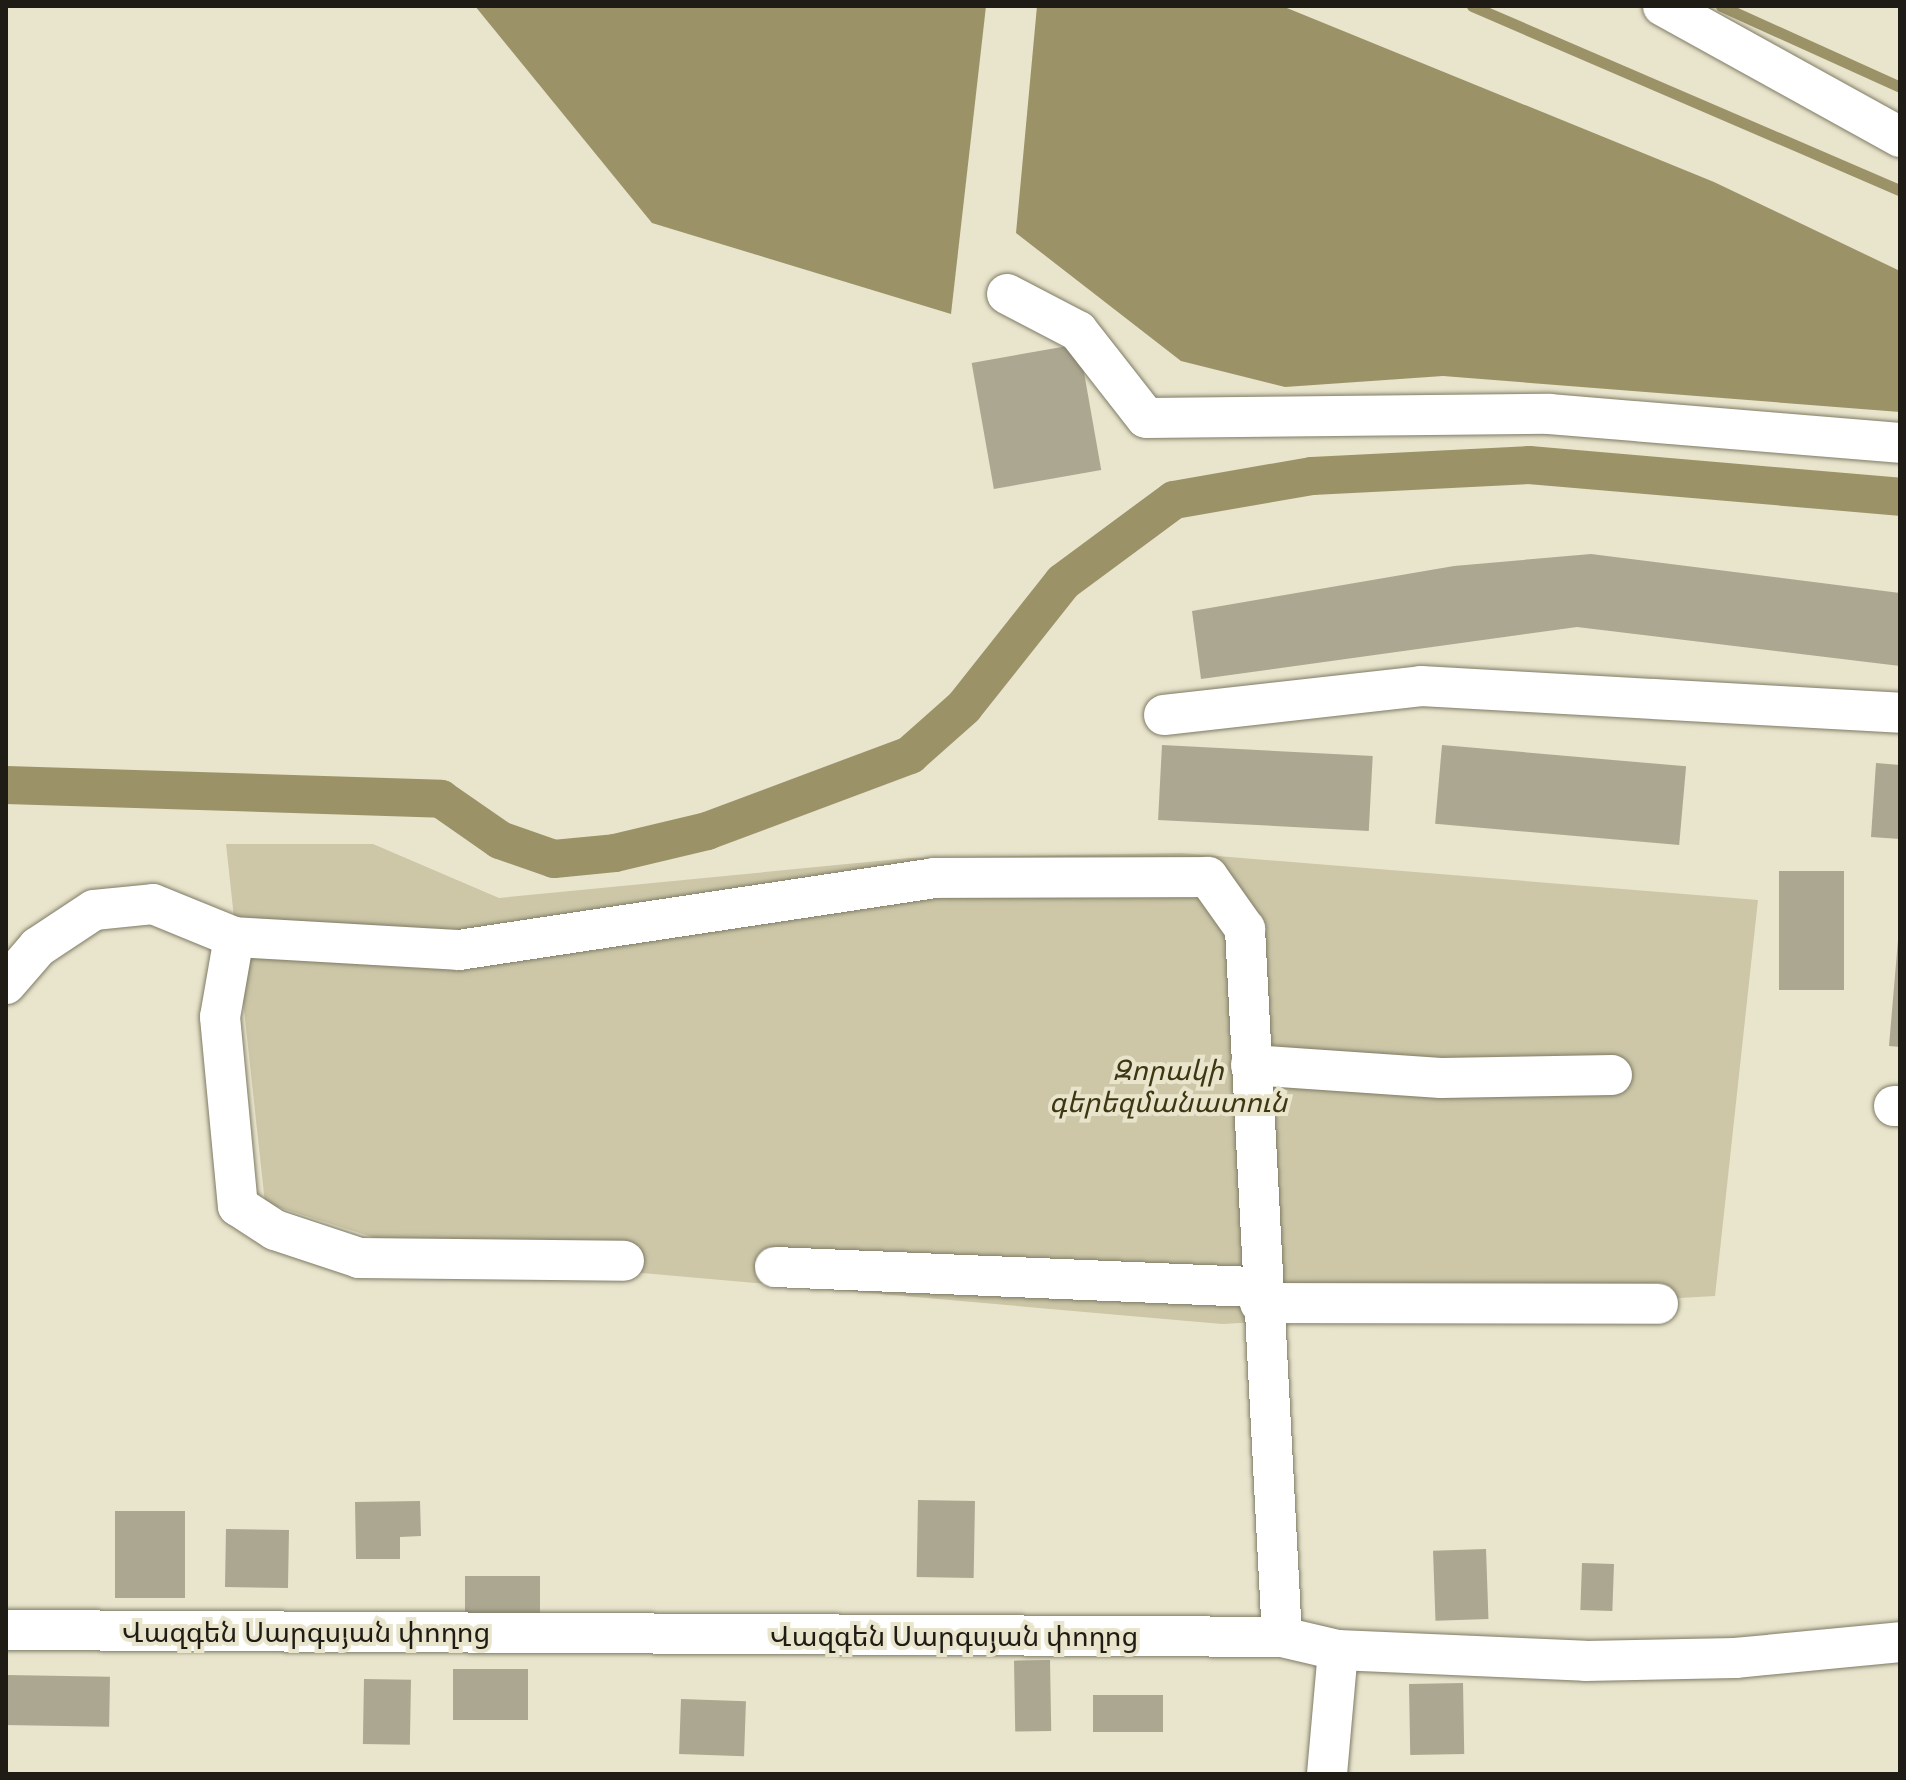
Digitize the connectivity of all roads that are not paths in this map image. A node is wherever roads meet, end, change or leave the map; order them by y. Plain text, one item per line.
1 (1663, 6) edge
2 (1900, 137) edge
3 (1007, 294) dead end
4 (1900, 443) edge
5 (1900, 713) edge
6 (1164, 715) dead end
7 (234, 937) junction
8 (6, 984) edge
9 (1251, 1065) junction
10 (1612, 1075) dead end
11 (624, 1261) dead end
12 (775, 1267) dead end
13 (1259, 1295) junction
14 (1658, 1304) dead end
15 (6, 1630) edge
16 (1282, 1637) junction
17 (1900, 1642) edge
18 (1338, 1650) junction
19 (1327, 1774) edge

1 - 2 street
3 - 4 street
5 - 6 street
7 - 8 street
7 - 9 street
7 - 11 street
9 - 10 street
9 - 13 street
12 - 13 street
13 - 14 street
13 - 16 street
15 - 16 street, Վազգեն Սարգսյան փողոց
16 - 18 street, Վազգեն Սարգսյան փողոց
17 - 18 street, Վազգեն Սարգսյան փողոց
18 - 19 street

